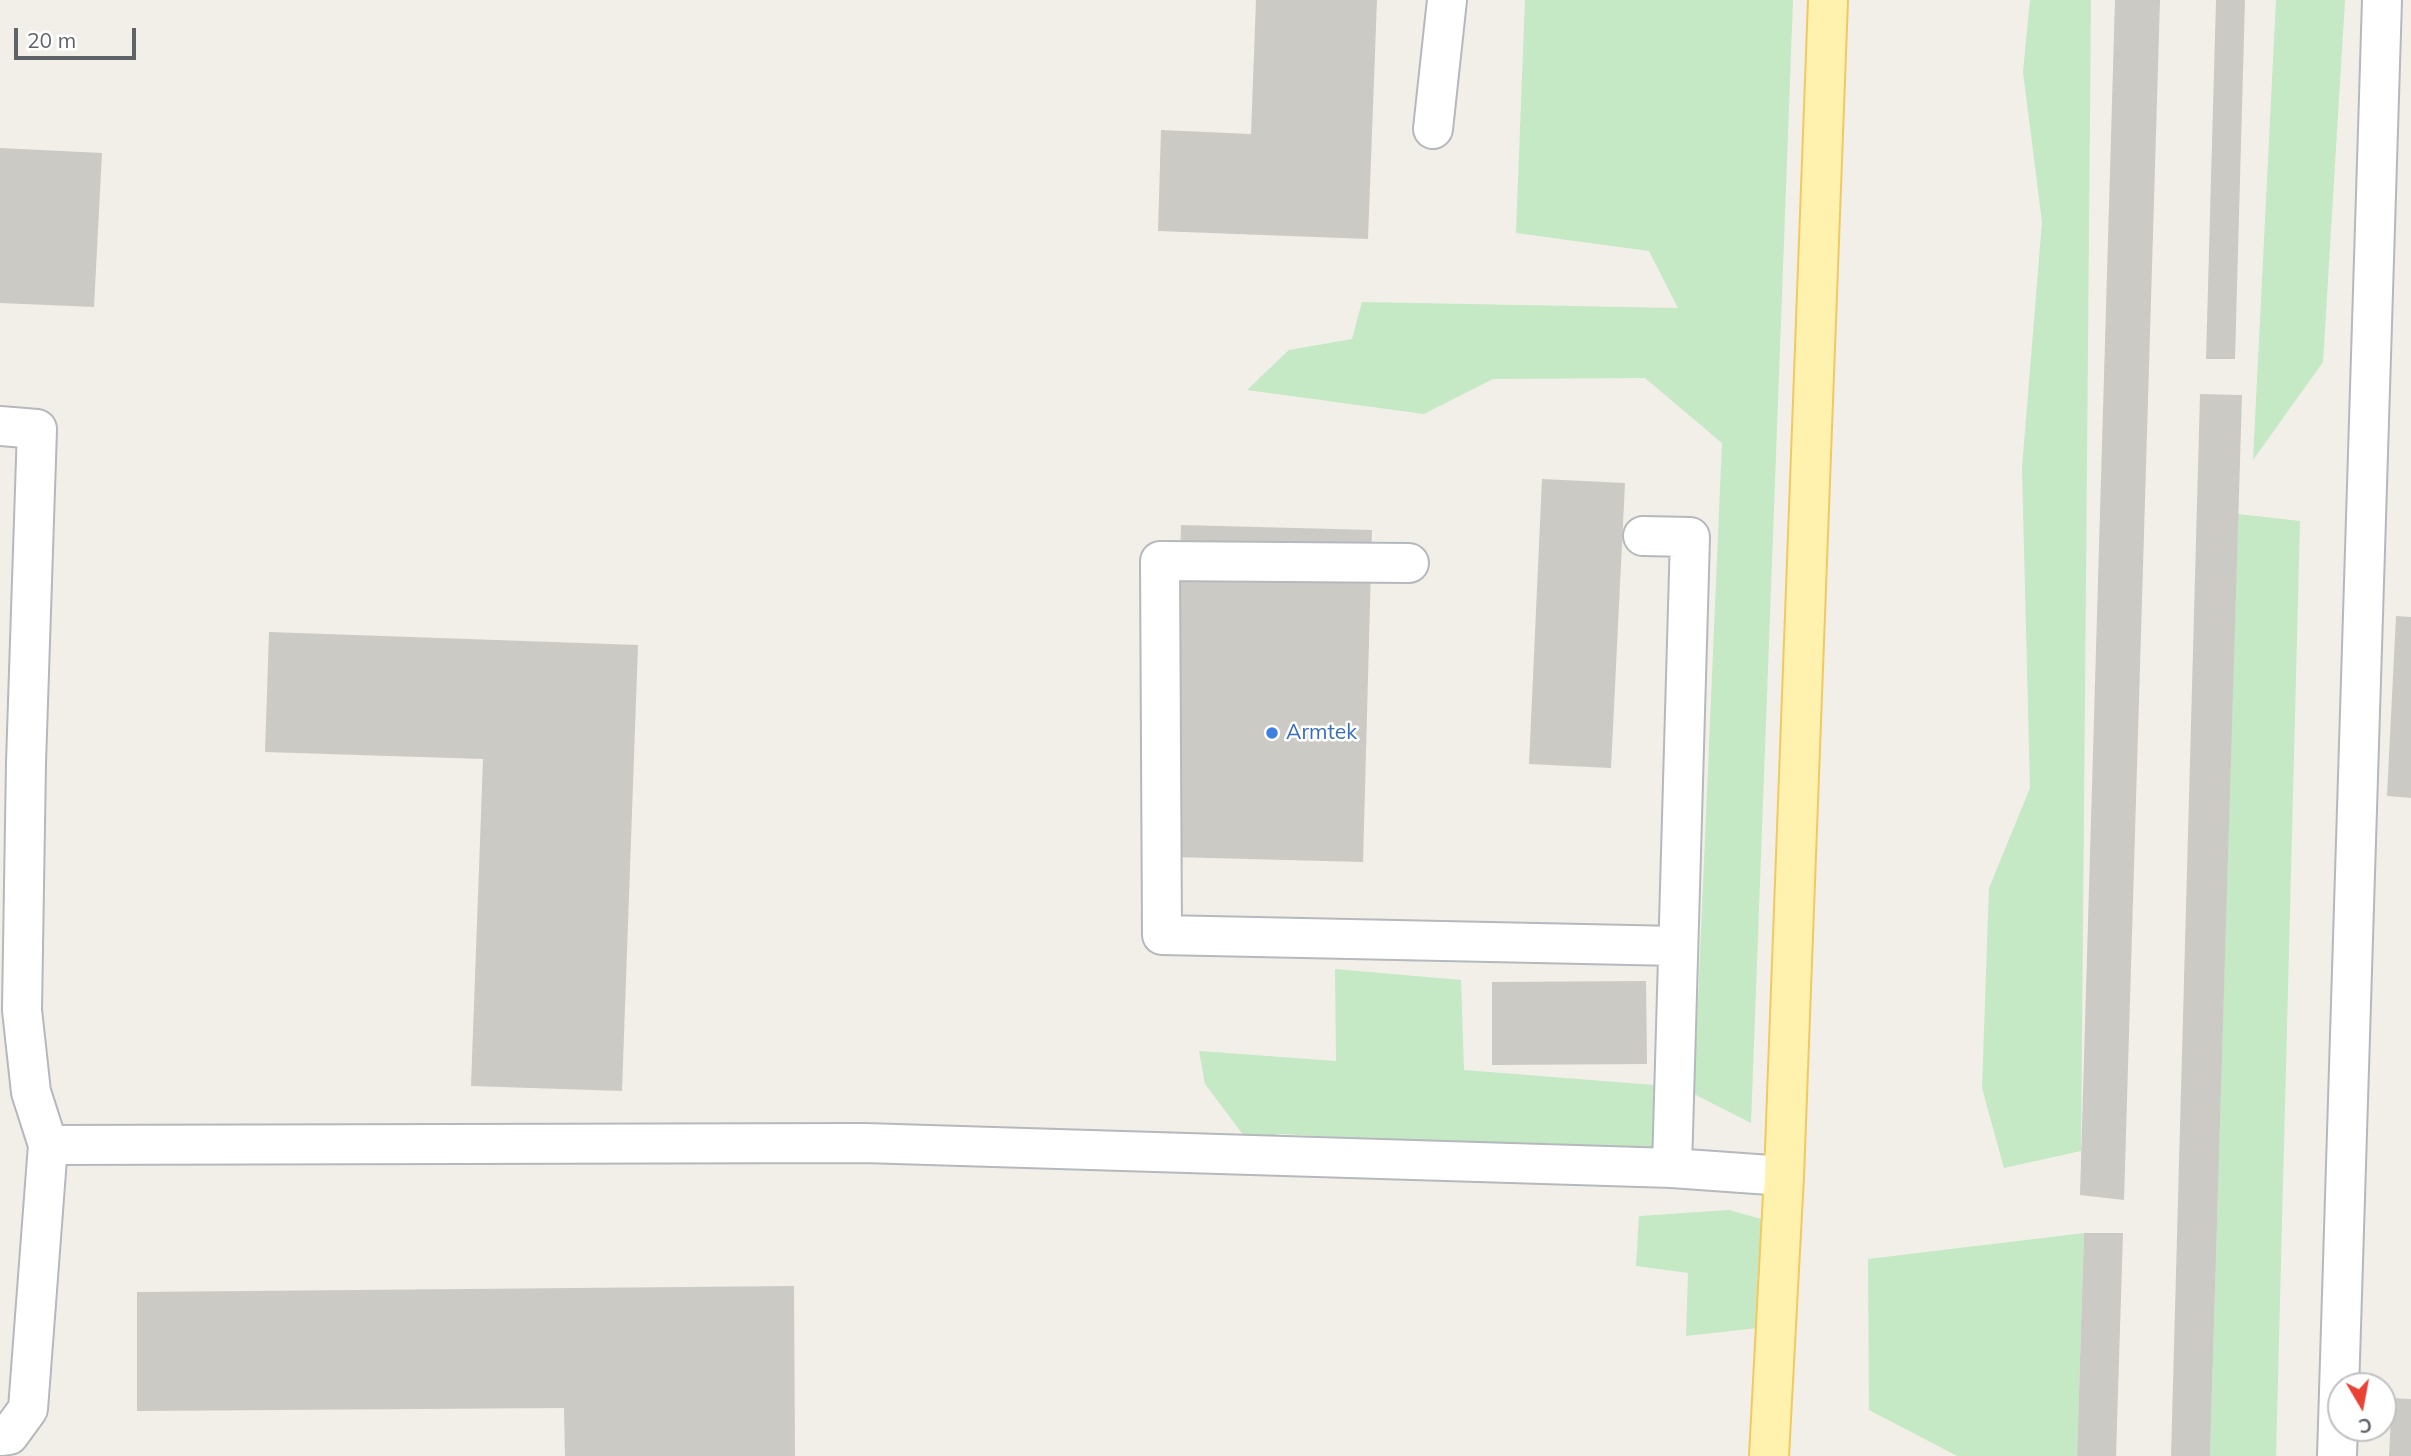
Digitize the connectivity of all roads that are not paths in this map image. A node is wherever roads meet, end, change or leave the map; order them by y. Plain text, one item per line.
1 (1447, 0) edge
2 (1828, 0) edge
3 (2382, 0) edge
4 (1433, 129) dead end
5 (0, 426) edge
6 (1643, 536) dead end
7 (1409, 564) dead end
8 (13, 763) edge
9 (1677, 946) junction
10 (48, 1145) junction
11 (1672, 1168) junction
12 (1784, 1176) junction
13 (0, 1436) edge
14 (1769, 1456) edge
15 (2337, 1456) edge

1 - 4 street
2 - 12 main road
3 - 15 street
5 - 8 street
6 - 9 street
7 - 9 street
8 - 10 street
9 - 11 street
10 - 11 street
10 - 13 street
11 - 12 street
12 - 14 main road

